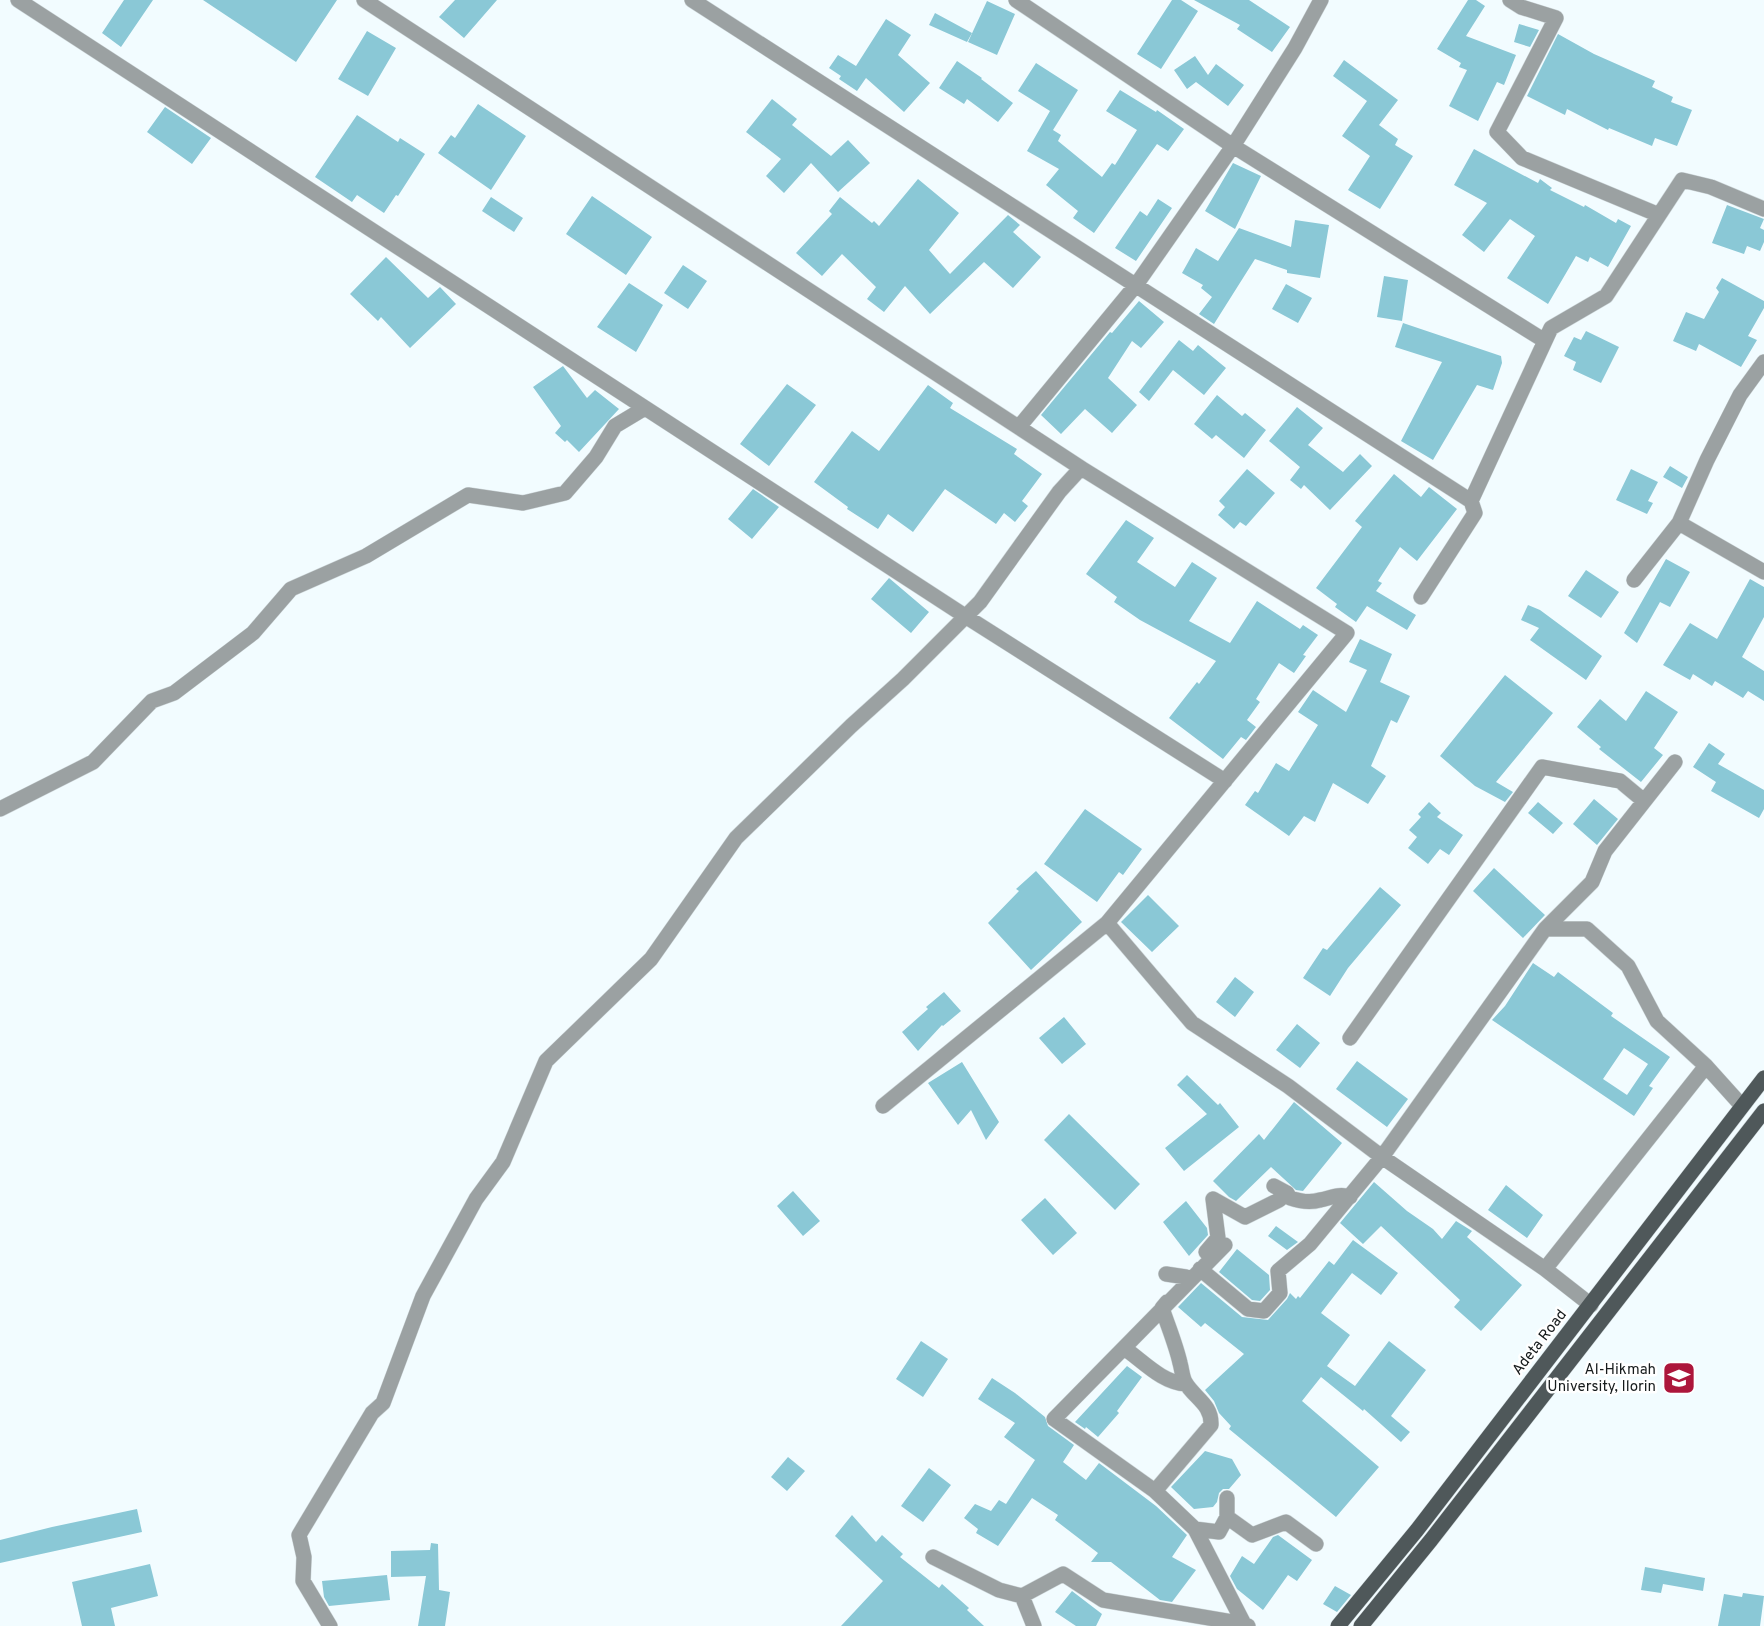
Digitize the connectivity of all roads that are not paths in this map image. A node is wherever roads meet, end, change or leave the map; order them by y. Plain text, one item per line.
1 (18, 0) edge
2 (364, 0) edge
3 (692, 0) edge
4 (1016, 0) edge
5 (1321, 0) edge
6 (1510, 0) edge
7 (1233, 146) junction
8 (1764, 209) edge
9 (1659, 215) junction
10 (1136, 285) junction
11 (1545, 341) junction
12 (1764, 362) edge
13 (645, 408) junction
14 (1018, 427) junction
15 (1081, 468) junction
16 (1472, 501) junction
17 (1679, 523) junction
18 (1764, 572) edge
19 (1634, 580) dead end
20 (1421, 597) dead end
21 (965, 616) junction
22 (1676, 762) dead end
23 (1225, 781) junction
24 (1644, 801) junction
25 (0, 809) edge
26 (1107, 923) junction
27 (1545, 929) junction
28 (1350, 1038) dead end
29 (1706, 1066) junction
30 (1764, 1078) edge
31 (883, 1106) dead end
32 (1742, 1106) junction
33 (1764, 1111) edge
34 (1382, 1157) junction
35 (1350, 1197) junction
36 (1225, 1245) dead end
37 (1200, 1259) junction
38 (1545, 1269) junction
39 (1166, 1274) dead end
40 (1186, 1277) junction
41 (1591, 1305) junction
42 (1162, 1308) junction
43 (1124, 1348) junction
44 (1186, 1383) junction
45 (1155, 1491) junction
46 (1227, 1498) dead end
47 (1227, 1517) junction
48 (1195, 1529) junction
49 (1316, 1544) dead end
50 (933, 1557) dead end
51 (1022, 1596) junction
52 (1246, 1625) edge
53 (330, 1626) edge
54 (1034, 1626) edge
55 (1338, 1626) edge
56 (1361, 1626) edge

1 - 13 street
2 - 14 street
3 - 10 street
4 - 7 street
5 - 7 street
6 - 9 street
7 - 10 street
7 - 11 street
8 - 9 street
9 - 11 street
10 - 14 street
10 - 16 street
11 - 16 street
12 - 17 street
13 - 21 street
13 - 25 street
14 - 15 street
15 - 21 street
15 - 23 street
16 - 20 street
17 - 18 street
17 - 19 street
21 - 23 street
21 - 53 street
22 - 24 street
23 - 26 street
24 - 27 street
24 - 28 street
26 - 31 street
26 - 34 street
27 - 29 street
27 - 34 street
29 - 32 street
29 - 38 street
30 - 32 main road, Adeta Road
32 - 41 main road, Adeta Road
33 - 56 main road
34 - 35 street
34 - 38 street
35 - 37 street
35 - 37 street
36 - 37 street
37 - 40 street
37 - 42 street
38 - 41 street
39 - 40 street
40 - 42 street
41 - 55 main road, Adeta Road
42 - 43 street
42 - 44 street
43 - 44 street
43 - 45 street
44 - 45 street
45 - 48 street
46 - 47 street
47 - 48 street
47 - 49 street
48 - 52 street
50 - 51 street
51 - 52 street
51 - 54 street

